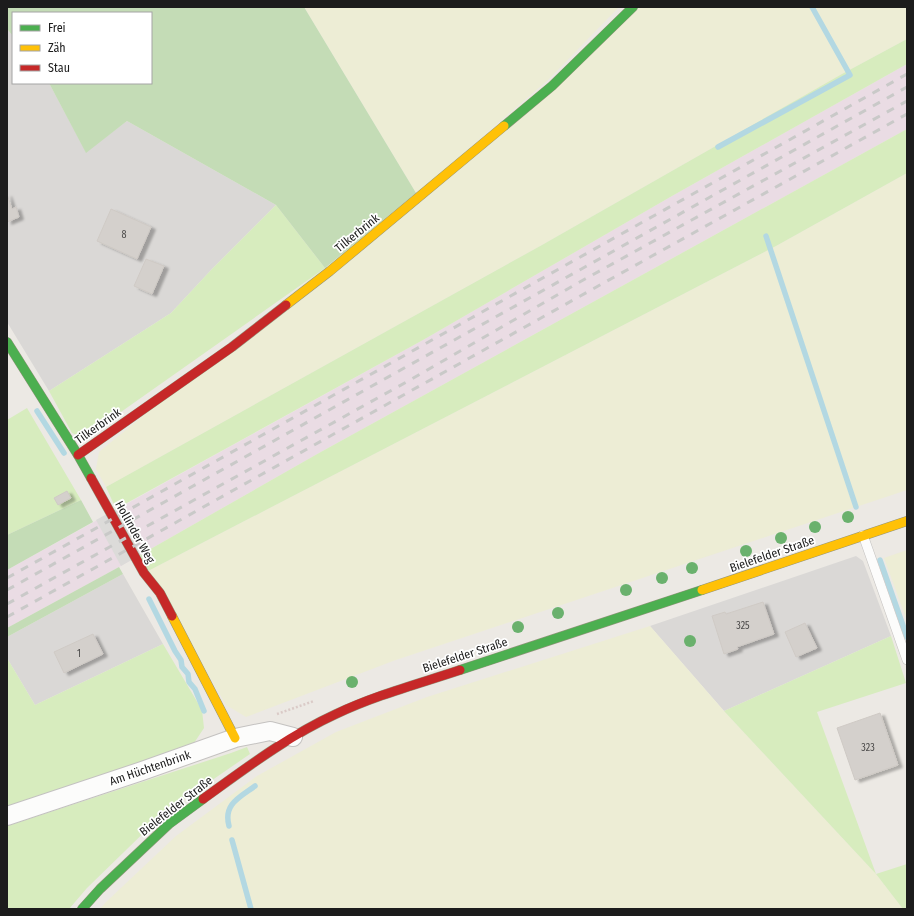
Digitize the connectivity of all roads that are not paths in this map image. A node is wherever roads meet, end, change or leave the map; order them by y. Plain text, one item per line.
1 (633, 7) edge
2 (7, 342) edge
3 (78, 455) junction
4 (907, 521) edge
5 (863, 535) junction
6 (907, 660) edge
7 (294, 737) junction
8 (234, 738) junction
9 (7, 816) edge
10 (82, 909) edge

1 - 3 street, Tilkerbrink
2 - 3 street, Hollinder Weg
3 - 8 street, Hollinder Weg
4 - 5 street, Bielefelder Straße
5 - 6 lane
5 - 7 street, Bielefelder Straße
7 - 8 street, Am Hüchtenbrink
7 - 10 street, Bielefelder Straße
8 - 9 street, Am Hüchtenbrink

